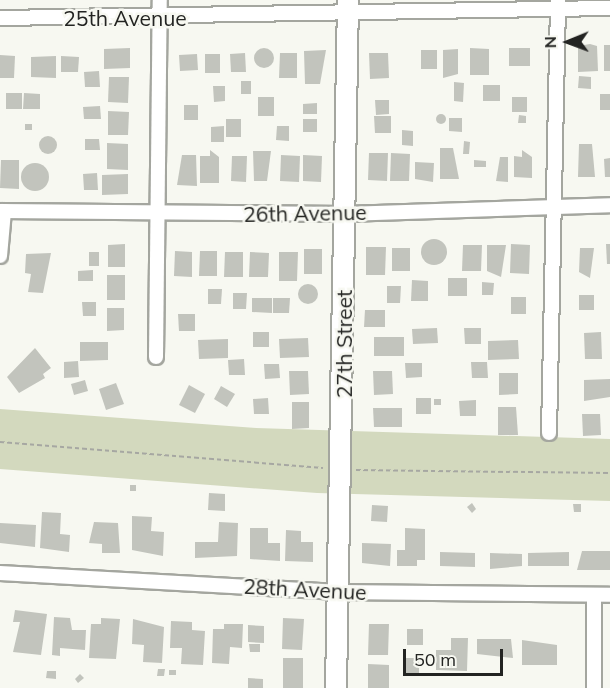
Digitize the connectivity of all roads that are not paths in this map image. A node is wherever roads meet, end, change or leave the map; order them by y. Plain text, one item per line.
1 (160, 0) edge
2 (558, 5) edge
3 (347, 6) edge
4 (610, 8) edge
5 (0, 18) edge
6 (160, 19) junction
7 (556, 206) junction
8 (610, 206) edge
9 (2, 211) edge
10 (158, 214) junction
11 (345, 214) junction
12 (0, 256) edge
13 (156, 357) dead end
14 (549, 432) dead end
15 (0, 573) edge
16 (338, 592) junction
17 (594, 595) junction
18 (610, 595) edge
19 (336, 688) edge
20 (594, 688) edge

1 - 6 street
2 - 3 street, 25th Avenue
2 - 4 street, 25th Avenue
2 - 7 street
3 - 6 street, 25th Avenue
3 - 11 street, 27th Street
5 - 6 street, 25th Avenue
6 - 10 street
7 - 8 street, 26th Avenue
7 - 11 street, 26th Avenue
7 - 14 street
9 - 10 street, 26th Avenue
9 - 12 street
10 - 11 street, 26th Avenue
10 - 13 street
11 - 16 street, 27th Street
15 - 16 street, 28th Avenue
16 - 17 street, 28th Avenue
16 - 19 street, 27th Street
17 - 18 street, 28th Avenue
17 - 20 street

